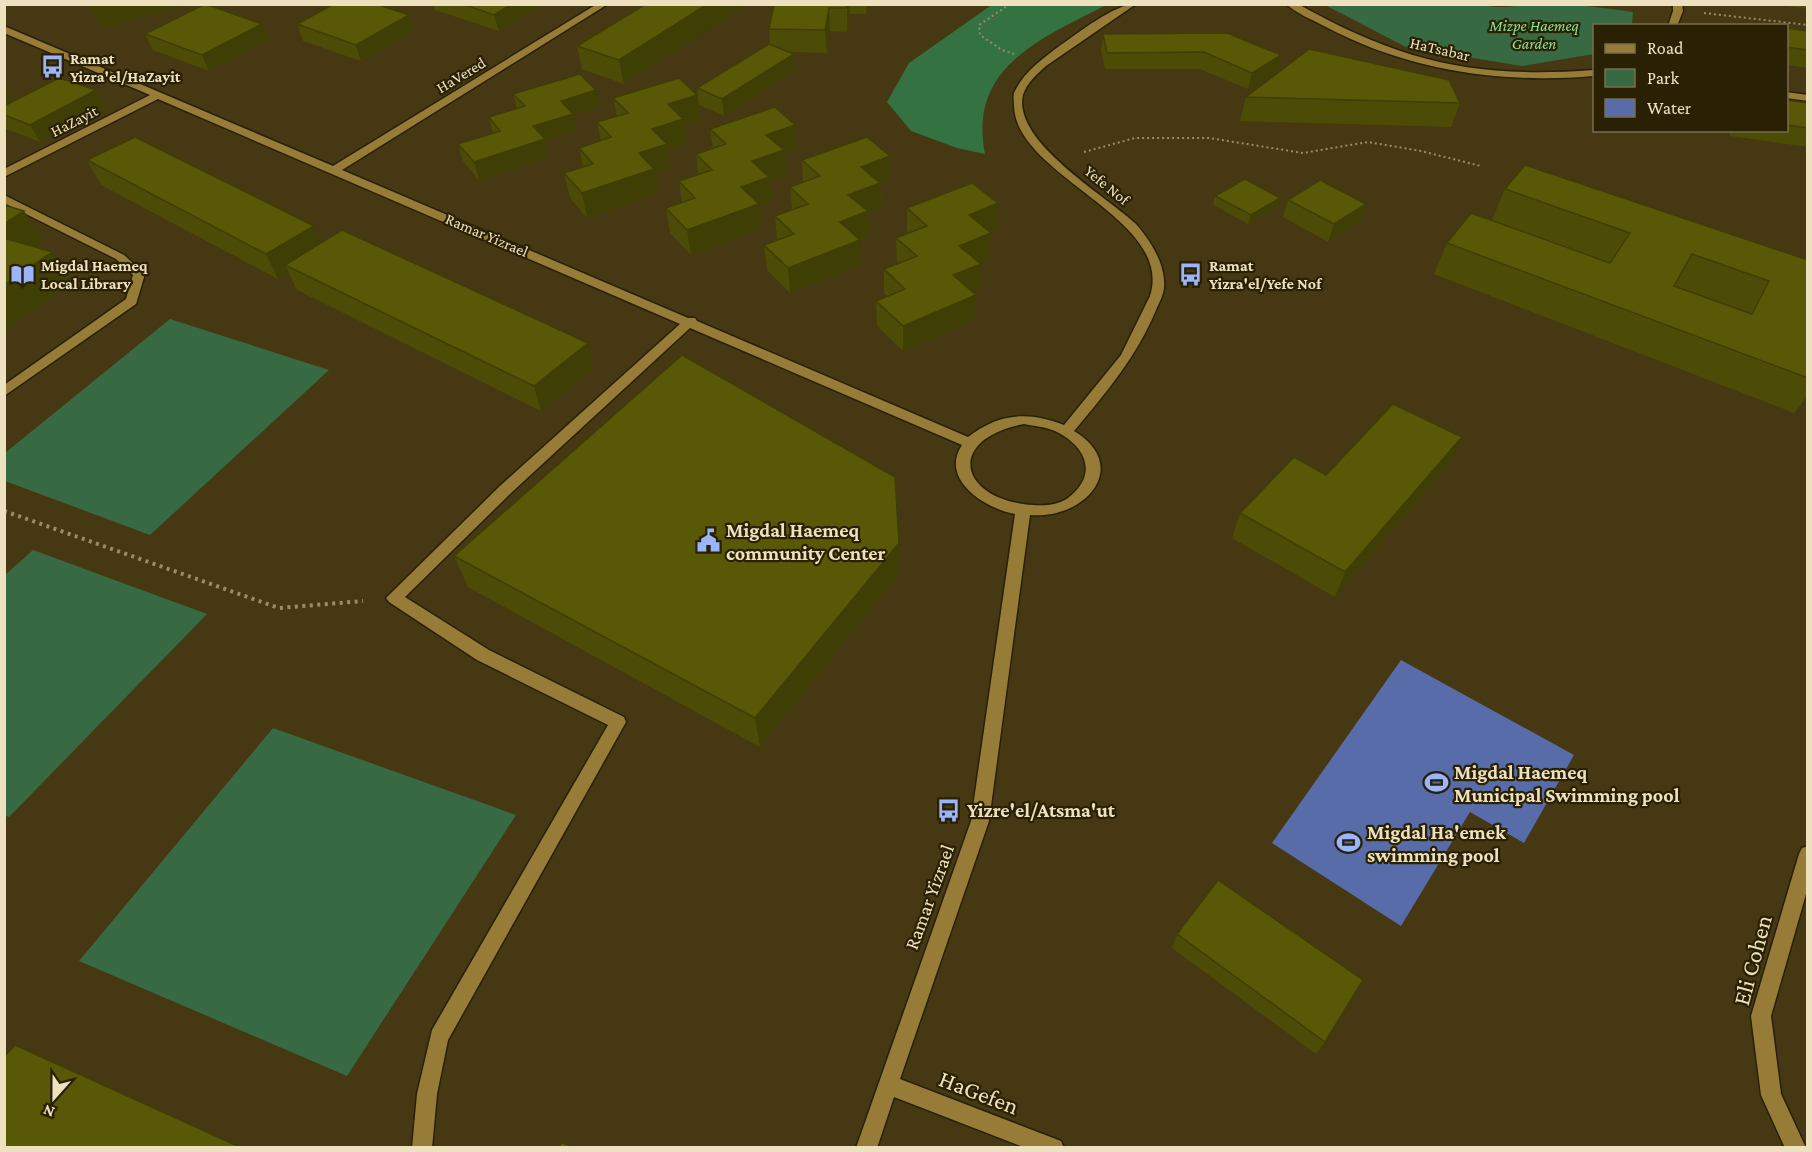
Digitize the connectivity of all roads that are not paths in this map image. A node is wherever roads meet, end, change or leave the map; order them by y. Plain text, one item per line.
1 (604, 4) edge
2 (1132, 4) edge
3 (1290, 4) edge
4 (1678, 8) edge
5 (1673, 24) edge
6 (4, 29) edge
7 (1593, 73) edge
8 (158, 95) junction
9 (1788, 95) edge
10 (1808, 98) edge
11 (334, 170) junction
12 (4, 174) edge
13 (4, 198) edge
14 (691, 321) junction
15 (4, 392) edge
16 (1067, 430) junction
17 (969, 443) junction
18 (1023, 512) junction
19 (1808, 854) edge
20 (887, 1084) junction
21 (422, 1148) edge
22 (866, 1148) edge
23 (1054, 1148) edge
24 (1796, 1148) edge

1 - 11 street, HaVered
2 - 16 street, Yefe Nof
3 - 7 street, HaTsabar
4 - 5 street
6 - 8 street, Ramar Yizrael
8 - 11 street, Ramar Yizrael
8 - 12 street, HaZayit
9 - 10 street
11 - 14 street, Ramar Yizrael
13 - 15 street
14 - 17 street, Ramar Yizrael
14 - 21 street
16 - 17 street
16 - 18 street
17 - 18 street
18 - 20 street, Ramar Yizrael
19 - 24 street, Eli Cohen
20 - 22 street, Ramar Yizrael
20 - 23 street, HaGefen

